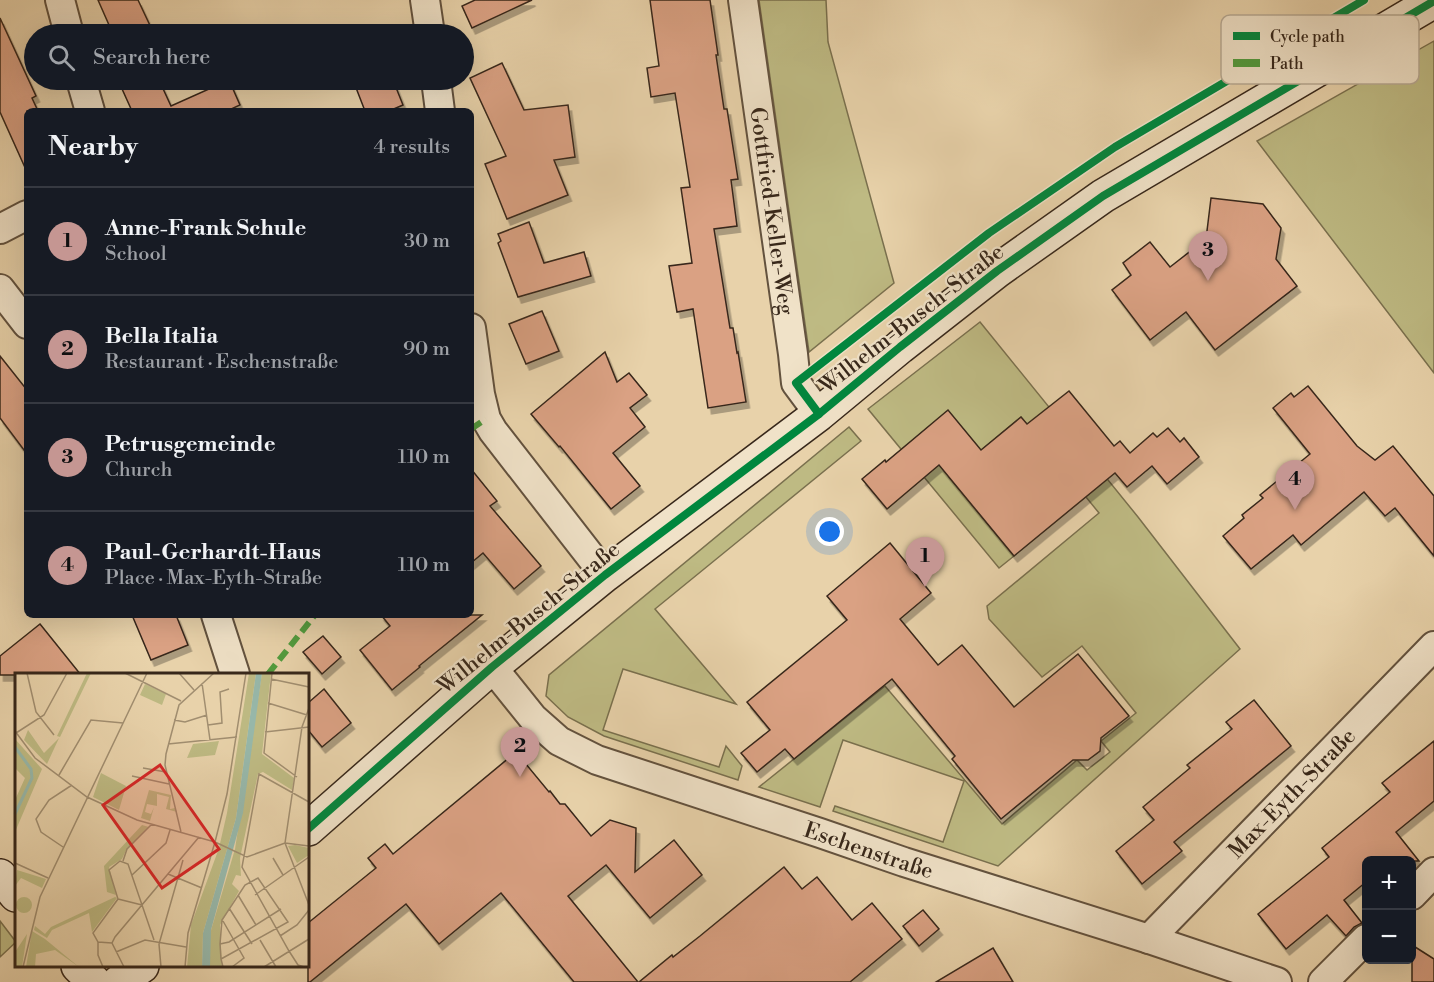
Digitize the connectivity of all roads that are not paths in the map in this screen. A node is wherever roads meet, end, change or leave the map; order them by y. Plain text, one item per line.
1 (60, 0) edge
2 (425, 0) edge
3 (743, 0) edge
4 (1434, 1) edge
5 (1410, 15) edge
6 (66, 24) edge
7 (429, 24) edge
8 (1293, 84) edge
9 (84, 90) edge
10 (437, 90) edge
11 (89, 108) edge
12 (440, 108) edge
13 (24, 217) edge
14 (0, 229) edge
15 (0, 289) edge
16 (24, 320) edge
17 (474, 350) edge
18 (819, 414) junction
19 (605, 575) junction
20 (217, 618) edge
21 (1434, 646) edge
22 (492, 667) junction
23 (234, 673) edge
24 (309, 828) edge
25 (1434, 872) edge
26 (0, 876) edge
27 (1416, 890) edge
28 (15, 894) edge
29 (1149, 939) junction
30 (1362, 943) edge
31 (79, 967) edge
32 (141, 967) edge
33 (94, 982) edge
34 (119, 982) edge
35 (1277, 982) edge
36 (1323, 982) edge

1 - 6 street
2 - 7 street
3 - 18 street, Gottfried-Keller-Weg
4 - 5 main road, Wilhelm-Busch-Straße
8 - 18 main road, Wilhelm-Busch-Straße
9 - 11 street
10 - 12 street
13 - 14 street
15 - 16 street
17 - 19 street
18 - 19 main road, Wilhelm-Busch-Straße
19 - 22 main road, Wilhelm-Busch-Straße
20 - 23 street
21 - 29 street, Max-Eyth-Straße
22 - 24 main road, Wilhelm-Busch-Straße
22 - 29 street, Eschenstraße
25 - 27 street
26 - 28 main road
29 - 35 street, Eschenstraße
30 - 36 street
31 - 33 main road
32 - 34 main road

